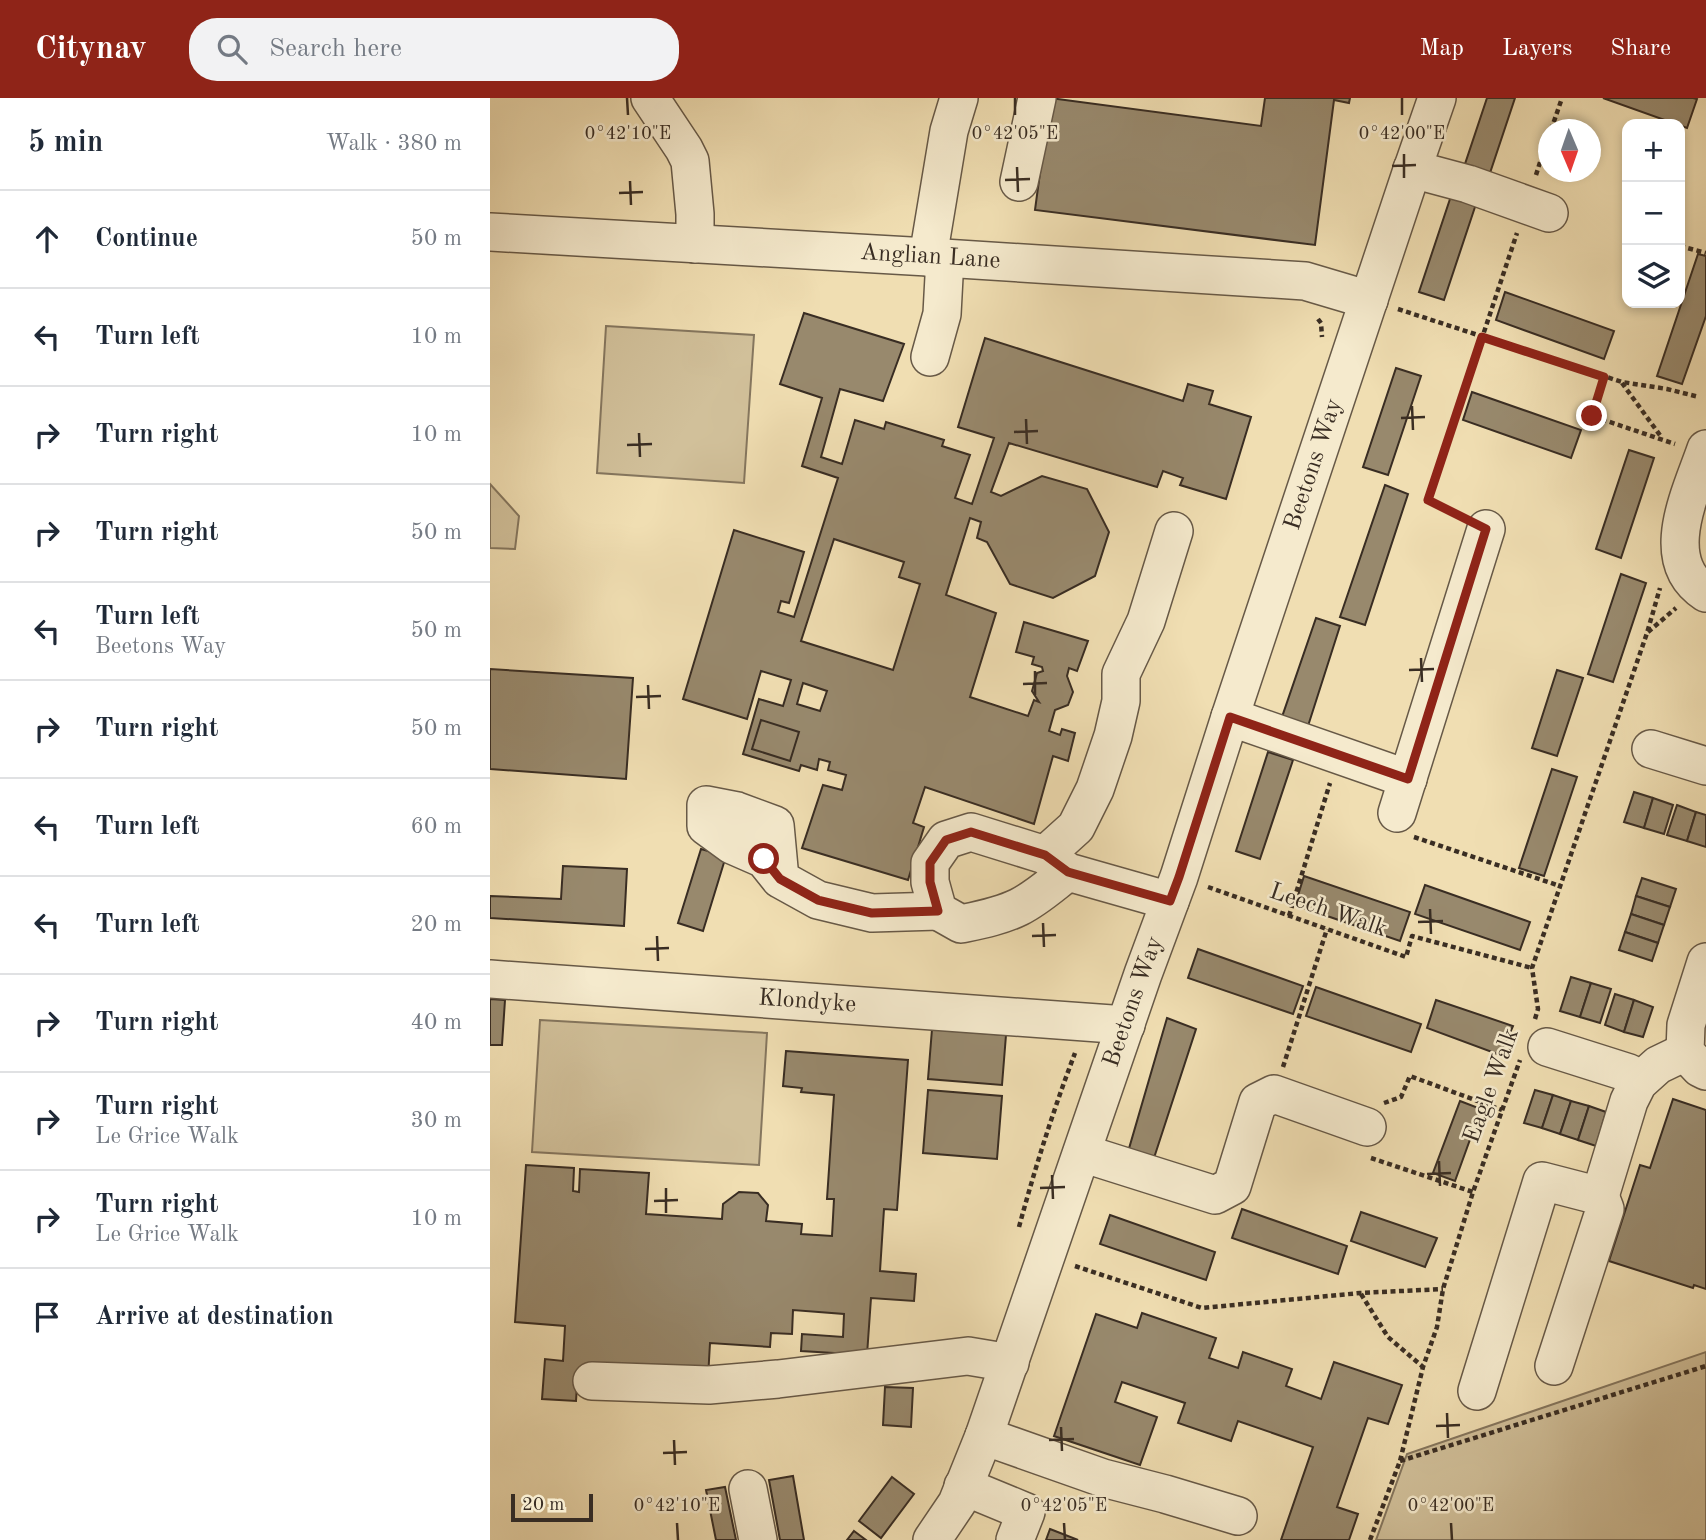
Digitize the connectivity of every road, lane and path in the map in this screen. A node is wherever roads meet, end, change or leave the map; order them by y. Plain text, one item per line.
1 (650, 98) edge
2 (959, 98) edge
3 (1037, 98) edge
4 (1437, 98) edge
5 (1562, 98) edge
6 (1555, 119) edge
7 (1412, 169) junction
8 (1018, 182) dead end
9 (1542, 182) edge
10 (1538, 209) junction
11 (490, 232) edge
12 (695, 244) junction
13 (1685, 247) edge
14 (1706, 253) edge
15 (937, 258) junction
16 (1382, 304) junction
17 (1482, 337) junction
18 (930, 357) dead end
19 (1604, 377) junction
20 (1622, 382) junction
21 (1699, 397) dead end
22 (1663, 439) junction
23 (1694, 448) edge
24 (1486, 529) joint
25 (1174, 531) dead end
26 (1663, 577) dead end
27 (1694, 598) edge
28 (1647, 632) junction
29 (1230, 717) junction
30 (1651, 749) dead end
31 (1339, 755) junction
32 (1706, 766) edge
33 (1408, 779) junction
34 (1397, 813) joint
35 (1057, 863) junction
36 (780, 879) dead end
37 (1560, 886) junction
38 (1174, 889) junction
39 (938, 911) junction
40 (1289, 916) junction
41 (1328, 929) junction
42 (1706, 962) edge
43 (1532, 968) junction
44 (490, 979) edge
45 (1126, 1025) junction
46 (1534, 1043) junction
47 (1075, 1054) dead end
48 (1695, 1061) edge
49 (1638, 1083) junction
50 (1275, 1094) junction
51 (1502, 1110) junction
52 (1366, 1129) junction
53 (1082, 1153) junction
54 (1473, 1192) junction
55 (1600, 1196) junction
56 (1019, 1227) dead end
57 (1074, 1266) dead end
58 (1443, 1289) junction
59 (1360, 1293) junction
60 (1010, 1363) junction
61 (1554, 1366) dead end
62 (1706, 1366) edge
63 (1423, 1367) junction
64 (592, 1381) dead end
65 (1476, 1391) dead end
66 (984, 1436) junction
67 (1400, 1461) junction
68 (964, 1486) junction
69 (748, 1489) dead end
70 (1238, 1516) dead end
71 (758, 1540) edge
72 (932, 1540) edge
73 (1015, 1540) edge
74 (1370, 1540) edge

1 - 12 street
2 - 15 street
3 - 8 street
4 - 7 street, Beetons Way
5 - 6 path
7 - 10 street
7 - 16 street, Beetons Way
9 - 10 path
10 - 17 path
11 - 12 street, Anglian Lane
12 - 15 street, Anglian Lane
13 - 14 path
15 - 16 street, Anglian Lane
15 - 18 street
16 - 17 path
16 - 29 street, Beetons Way
17 - 19 path
17 - 24 path
19 - 20 path
19 - 22 path
20 - 21 path
20 - 22 path
22 - 23 path
23 - 27 street
24 - 33 street
25 - 35 street
26 - 28 path, Eagle Walk
27 - 28 path
28 - 37 path, Eagle Walk
29 - 31 street
29 - 38 street, Beetons Way
30 - 32 street
31 - 33 street
31 - 40 path
33 - 34 street
34 - 37 path
35 - 38 street
35 - 39 street
35 - 39 street
36 - 39 street
37 - 43 path, Eagle Walk
38 - 40 path, Leech Walk
38 - 45 street, Beetons Way
40 - 41 path, Leech Walk
41 - 43 path, Leech Walk
41 - 50 path
42 - 48 street
43 - 46 path, Eagle Walk
44 - 45 street, Klondyke
45 - 53 street, Beetons Way
46 - 49 street
46 - 51 path, Eagle Walk
47 - 56 path
48 - 49 street
49 - 55 street
50 - 52 street
50 - 53 street
51 - 52 path
51 - 54 path, Eagle Walk
52 - 54 path
53 - 60 street, Beetons Way
54 - 58 path, Eagle Walk
55 - 61 street
55 - 65 street
57 - 59 path
58 - 59 path
58 - 63 path, Eagle Walk
59 - 63 path
60 - 64 street
60 - 66 street, Beetons Way
62 - 67 path
63 - 67 path, Eagle Walk
66 - 68 street, Beetons Way
66 - 70 street
67 - 74 path, Eagle Walk
68 - 72 street, Beetons Way
68 - 73 street
69 - 71 street

